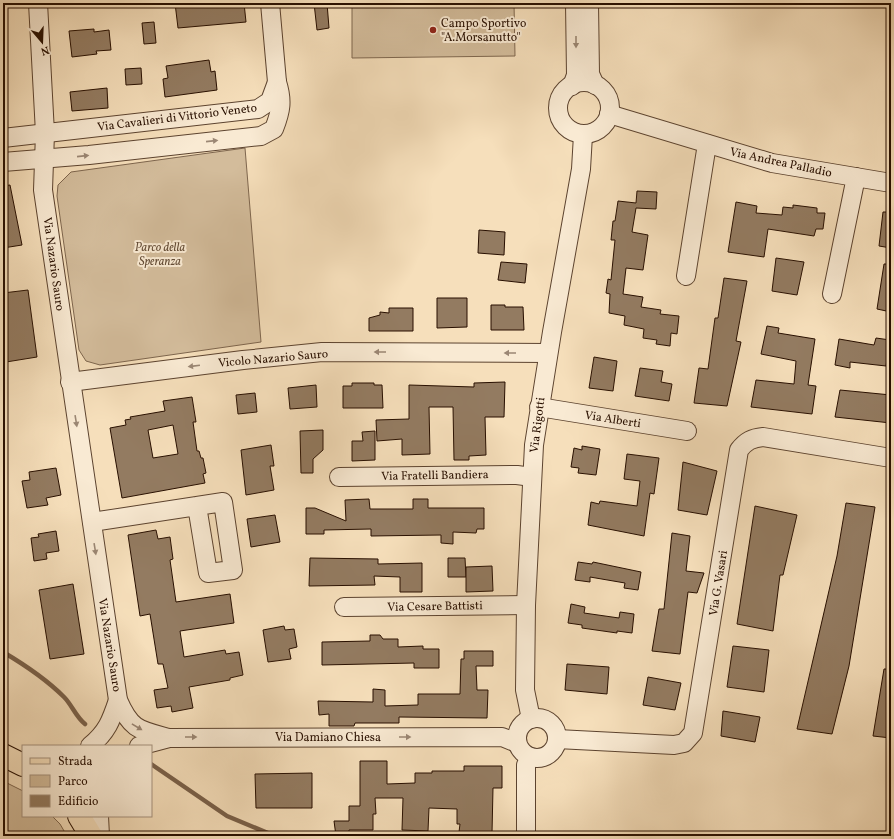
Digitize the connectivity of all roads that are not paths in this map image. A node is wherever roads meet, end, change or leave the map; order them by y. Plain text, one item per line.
1 (38, 3) edge
2 (270, 3) edge
3 (575, 3) edge
4 (589, 3) edge
5 (277, 82) junction
6 (595, 85) junction
7 (572, 86) junction
8 (609, 114) junction
9 (45, 133) junction
10 (583, 135) junction
11 (3, 138) edge
12 (707, 144) junction
13 (44, 160) junction
14 (3, 162) edge
15 (856, 177) junction
16 (891, 183) edge
17 (686, 276) dead end
18 (832, 294) dead end
19 (548, 354) junction
20 (70, 382) junction
21 (539, 407) junction
22 (687, 431) dead end
23 (891, 458) edge
24 (338, 477) dead end
25 (532, 477) junction
26 (197, 506) dead end
27 (92, 522) junction
28 (526, 605) junction
29 (344, 607) dead end
30 (118, 700) junction
31 (531, 719) junction
32 (169, 738) junction
33 (557, 739) junction
34 (517, 743) junction
35 (91, 745) edge
36 (143, 745) edge
37 (530, 757) junction
38 (80, 817) edge
39 (99, 817) edge
40 (91, 836) edge
41 (100, 836) edge
42 (526, 836) edge

1 - 9 street, Via Nazario Sauro
2 - 5 street
3 -> 7 street
4 - 6 street
5 - 9 street, Via Cavalieri di Vittorio Veneto
13 -> 5 street
6 - 7 street
6 - 8 street
7 - 10 street
8 - 10 street
8 - 12 street, Via Andrea Palladio
9 - 11 street, Via Cavalieri di Vittorio Veneto
9 - 13 street, Via Nazario Sauro
10 - 19 street, Via Rigotti
12 - 15 street, Via Andrea Palladio
12 - 17 street
13 - 14 street
13 - 20 street, Via Nazario Sauro
15 - 16 street, Via Andrea Palladio
15 - 18 street
19 -> 20 street, Vicolo Nazario Sauro
19 - 21 street, Via Rigotti
20 -> 27 street, Via Nazario Sauro
21 - 22 street, Via Alberti
21 - 25 street, Via Rigotti
23 - 33 street, Via G. Vasari
24 - 25 street, Via Fratelli Bandiera
25 - 28 street, Via Rigotti
26 - 27 street
27 -> 30 street, Via Nazario Sauro
28 - 29 street, Via Cesare Battisti
28 - 31 street, Via Rigotti
30 -> 32 street, Via Nazario Sauro
30 - 35 street
31 - 33 street
31 - 34 street
32 -> 34 street, Via Damiano Chiesa
32 - 36 street, Via Damiano Chiesa
33 - 37 street
34 - 37 street
37 - 42 street
38 - 40 main road
39 - 41 street

